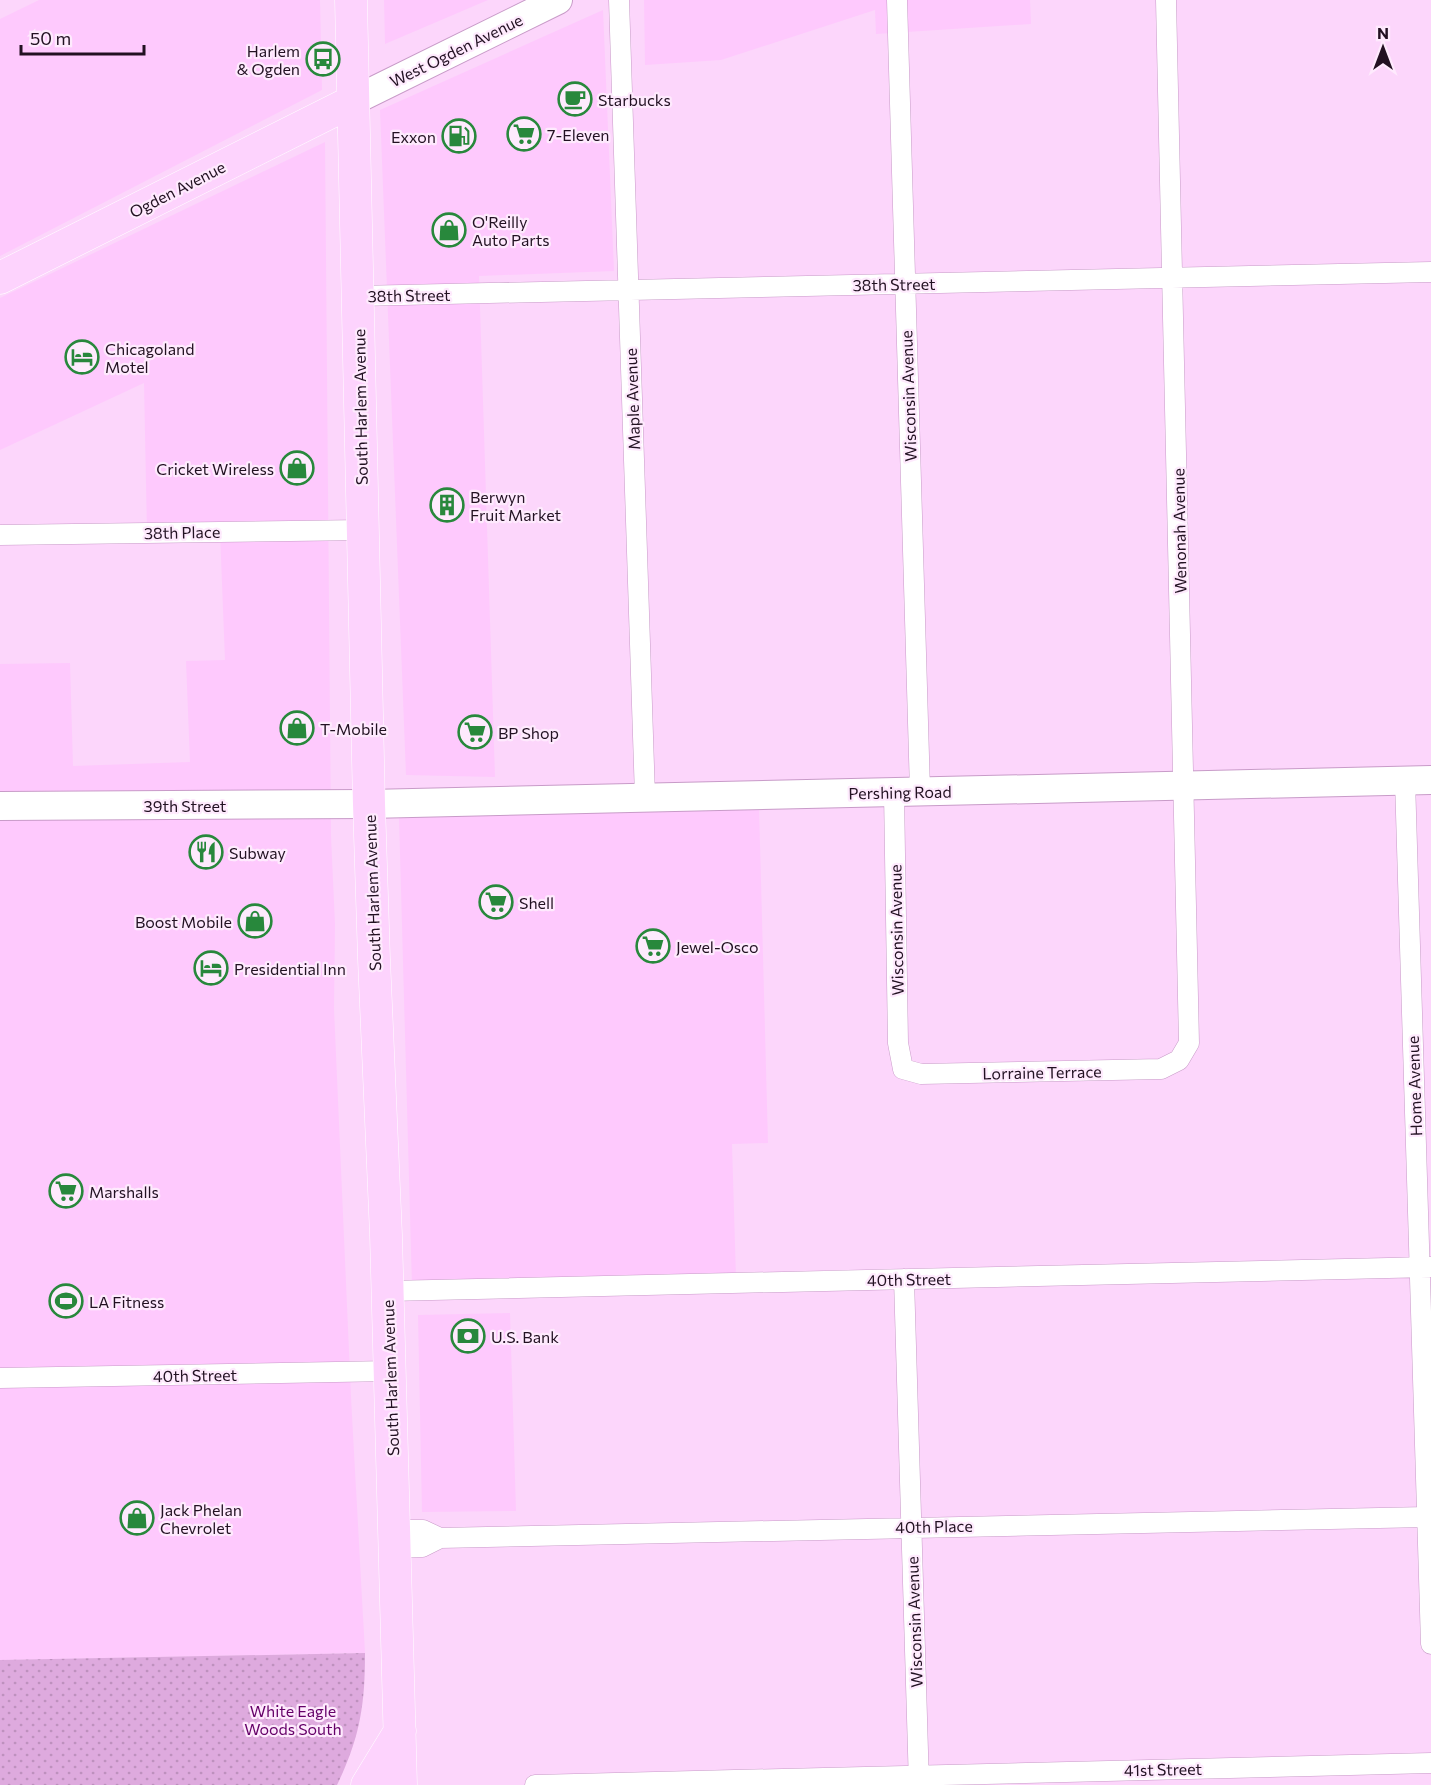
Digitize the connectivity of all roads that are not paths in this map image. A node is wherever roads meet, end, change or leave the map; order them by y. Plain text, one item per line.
1 (351, 0) edge
2 (558, 0) edge
3 (619, 0) edge
4 (897, 0) edge
5 (1166, 0) edge
6 (353, 100) junction
7 (1431, 272) edge
8 (0, 278) edge
9 (1173, 278) junction
10 (905, 284) junction
11 (628, 290) junction
12 (358, 296) junction
13 (363, 530) junction
14 (0, 535) edge
15 (1418, 780) edge
16 (1185, 785) junction
17 (907, 791) junction
18 (645, 797) junction
19 (369, 804) junction
20 (0, 806) edge
21 (1179, 1060) joint
22 (903, 1069) joint
23 (1425, 1268) edge
24 (904, 1279) junction
25 (388, 1291) junction
26 (390, 1371) junction
27 (0, 1378) edge
28 (1427, 1517) junction
29 (912, 1527) junction
30 (394, 1539) junction
31 (1431, 1644) edge
32 (400, 1731) junction
33 (1431, 1763) edge
34 (1179, 1777) edge
35 (919, 1780) edge
36 (662, 1783) edge
37 (367, 1785) edge
38 (401, 1785) edge
39 (535, 1785) edge

1 - 6 main road, South Harlem Avenue
2 - 6 main road, West Ogden Avenue
3 - 11 street, Maple Avenue
4 - 10 street, Wisconsin Avenue
5 - 9 street, Wenonah Avenue
6 - 8 main road, Ogden Avenue
6 - 12 main road, South Harlem Avenue
7 - 9 street, 38th Street
9 - 10 street, 38th Street
9 - 16 street, Wenonah Avenue
10 - 11 street, 38th Street
10 - 17 street, Wisconsin Avenue
11 - 12 street, 38th Street
11 - 18 street, Maple Avenue
12 - 13 main road, South Harlem Avenue
13 - 14 street, 38th Place
13 - 19 main road, South Harlem Avenue
15 - 16 main road, Pershing Road
15 - 23 street, Home Avenue
16 - 17 main road, Pershing Road
16 - 21 street, Wenonah Avenue
17 - 18 main road, Pershing Road
17 - 22 street, Wisconsin Avenue
18 - 19 main road, Pershing Road
19 - 20 main road, 39th Street
19 - 25 main road, South Harlem Avenue
21 - 22 street, Lorraine Terrace
23 - 24 street, 40th Street
23 - 28 street, Home Avenue
24 - 25 street, 40th Street
24 - 29 street, Wisconsin Avenue
25 - 26 main road, South Harlem Avenue
26 - 27 street, 40th Street
26 - 30 main road, South Harlem Avenue
28 - 29 street, 40th Place
28 - 31 street, Home Avenue
29 - 30 street, 40th Place
29 - 35 street, Wisconsin Avenue
30 - 32 main road, South Harlem Avenue
32 - 37 main road
32 - 38 main road, South Harlem Avenue
33 - 34 street, 41st Street
34 - 35 street, 41st Street
35 - 36 street, 41st Street
36 - 39 street, 41st Street

